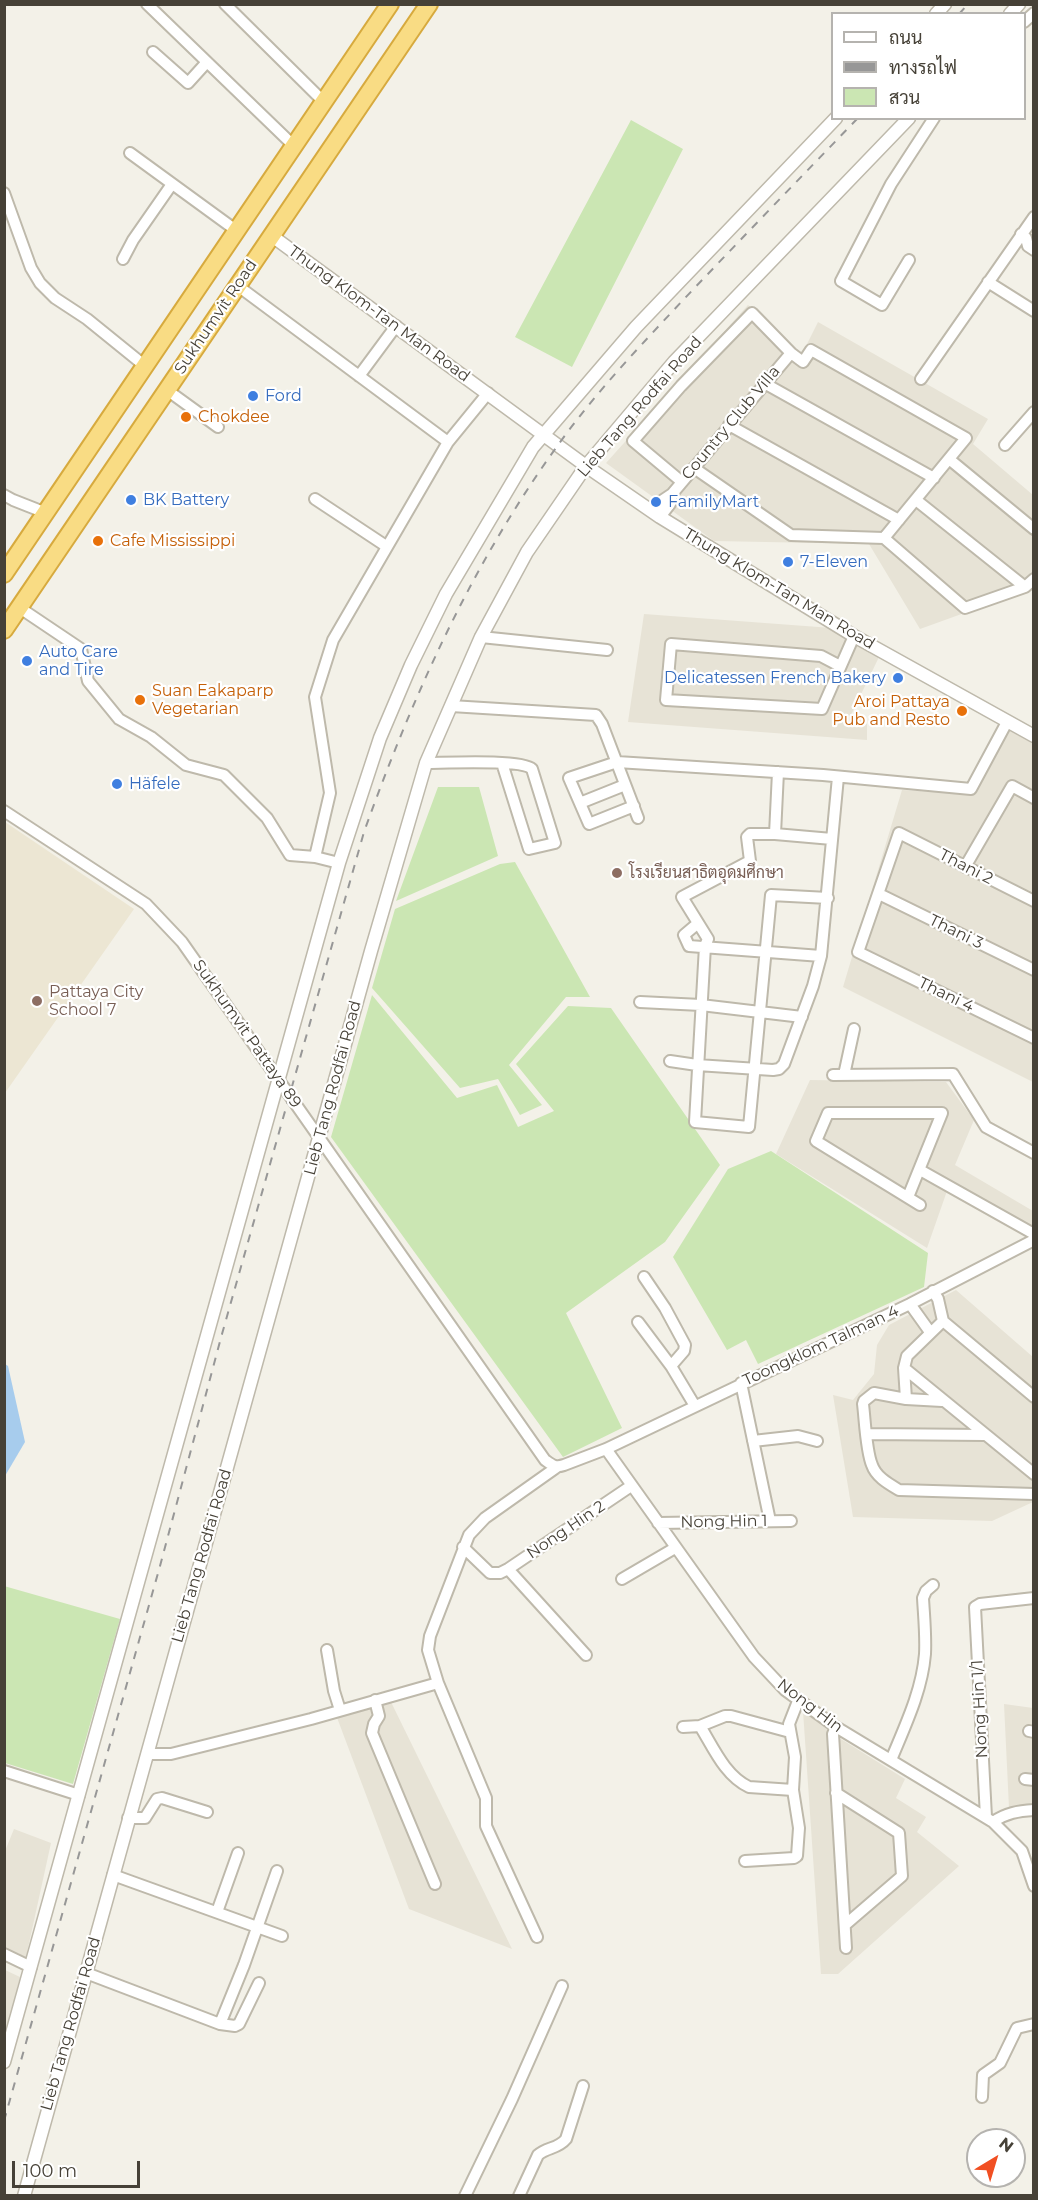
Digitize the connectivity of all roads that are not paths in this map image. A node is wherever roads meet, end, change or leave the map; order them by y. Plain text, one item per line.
1 (147, 4) edge
2 (225, 4) edge
3 (390, 4) edge
4 (429, 4) edge
5 (153, 52) dead end
6 (207, 62) junction
7 (324, 102) junction
8 (834, 120) edge
9 (907, 120) edge
10 (933, 120) edge
11 (294, 146) junction
12 (130, 153) dead end
13 (172, 184) junction
14 (4, 193) edge
15 (1034, 217) edge
16 (237, 231) junction
17 (1021, 234) junction
18 (272, 236) junction
19 (1034, 250) edge
20 (123, 259) dead end
21 (909, 260) dead end
22 (988, 282) junction
23 (238, 286) junction
24 (1034, 311) edge
25 (396, 326) junction
26 (791, 353) junction
27 (145, 366) junction
28 (359, 376) junction
29 (921, 379) dead end
30 (764, 383) junction
31 (167, 390) junction
32 (488, 393) junction
33 (1034, 412) edge
34 (729, 424) junction
35 (218, 427) dead end
36 (543, 434) junction
37 (448, 442) junction
38 (1005, 445) dead end
39 (949, 459) junction
40 (586, 466) junction
41 (694, 468) junction
42 (934, 478) junction
43 (682, 482) junction
44 (4, 495) edge
45 (315, 499) dead end
46 (916, 500) junction
47 (46, 513) junction
48 (657, 514) junction
49 (899, 520) junction
50 (1034, 530) edge
51 (884, 538) junction
52 (386, 546) junction
53 (4, 574) edge
54 (1029, 583) edge
55 (20, 608) junction
56 (4, 630) edge
57 (854, 636) junction
58 (481, 637) junction
59 (607, 650) dead end
60 (840, 666) junction
61 (451, 706) junction
62 (1007, 722) junction
63 (1034, 736) edge
64 (617, 762) junction
65 (426, 763) junction
66 (502, 763) junction
67 (778, 772) junction
68 (838, 777) junction
69 (625, 785) junction
70 (1034, 798) edge
71 (580, 802) junction
72 (634, 806) junction
73 (4, 811) edge
74 (638, 818) dead end
75 (775, 834) junction
76 (832, 839) junction
77 (315, 857) junction
78 (339, 863) junction
79 (965, 867) junction
80 (879, 894) junction
81 (828, 898) junction
82 (1034, 901) edge
83 (697, 924) junction
84 (705, 946) junction
85 (765, 951) junction
86 (821, 956) junction
87 (1034, 970) edge
88 (639, 1002) dead end
89 (701, 1005) junction
90 (759, 1011) junction
91 (802, 1017) junction
92 (854, 1029) dead end
93 (1034, 1038) edge
94 (670, 1061) dead end
95 (697, 1065) junction
96 (755, 1069) junction
97 (279, 1081) junction
98 (320, 1136) junction
99 (1034, 1152) edge
100 (920, 1170) junction
101 (908, 1197) junction
102 (920, 1204) dead end
103 (1034, 1234) edge
104 (1034, 1240) edge
105 (644, 1277) dead end
106 (933, 1291) junction
107 (910, 1304) junction
108 (943, 1321) junction
109 (638, 1322) dead end
110 (930, 1332) junction
111 (670, 1366) junction
112 (904, 1368) junction
113 (741, 1383) junction
114 (1034, 1397) edge
115 (906, 1399) junction
116 (942, 1401) junction
117 (695, 1406) junction
118 (867, 1434) junction
119 (985, 1435) junction
120 (753, 1441) junction
121 (817, 1441) dead end
122 (606, 1449) junction
123 (557, 1467) junction
124 (1034, 1473) edge
125 (631, 1486) junction
126 (1034, 1494) edge
127 (770, 1521) junction
128 (791, 1521) dead end
129 (658, 1523) junction
130 (463, 1547) junction
131 (675, 1548) junction
132 (504, 1571) junction
133 (622, 1579) dead end
134 (933, 1584) dead end
135 (1034, 1598) edge
136 (327, 1650) dead end
137 (586, 1655) dead end
138 (438, 1683) junction
139 (375, 1700) junction
140 (798, 1701) junction
141 (340, 1710) junction
142 (683, 1726) dead end
143 (700, 1726) junction
144 (836, 1727) junction
145 (790, 1732) junction
146 (147, 1754) junction
147 (891, 1760) junction
148 (4, 1771) edge
149 (793, 1790) junction
150 (836, 1793) junction
151 (79, 1795) junction
152 (1034, 1800) edge
153 (1034, 1810) edge
154 (207, 1812) dead end
155 (1015, 1812) junction
156 (1034, 1816) edge
157 (128, 1818) junction
158 (990, 1820) junction
159 (238, 1853) dead end
160 (745, 1861) dead end
161 (277, 1871) dead end
162 (113, 1875) junction
163 (435, 1884) dead end
164 (1034, 1886) edge
165 (217, 1911) junction
166 (845, 1925) junction
167 (258, 1927) junction
168 (282, 1936) dead end
169 (537, 1937) dead end
170 (846, 1948) dead end
171 (4, 1954) edge
172 (31, 1966) junction
173 (86, 1973) junction
174 (259, 1983) dead end
175 (562, 1986) dead end
176 (220, 2024) junction
177 (1034, 2024) edge
178 (4, 2062) edge
179 (583, 2086) dead end
180 (982, 2097) dead end
181 (24, 2196) edge
182 (465, 2196) edge
183 (519, 2196) edge

1 - 6 street
2 - 7 street
3 - 7 highway, Sukhumvit Road
4 - 18 highway, Sukhumvit Road
5 - 6 street
6 - 11 street
7 - 11 highway, Sukhumvit Road
8 - 36 street
9 - 40 street, Lieb Tang Rodfai Road
10 - 21 street
11 - 16 highway, Sukhumvit Road
12 - 13 street
13 - 16 street
13 - 20 street
14 - 27 street
15 - 17 street
16 - 27 highway, Sukhumvit Road
17 - 19 street
17 - 22 street
18 - 23 highway, Sukhumvit Road
18 - 25 street, Thung Klom-Tan Man Road
22 - 24 street
22 - 29 street
23 - 28 street
23 - 31 highway, Sukhumvit Road
25 - 28 street
25 - 32 street, Thung Klom-Tan Man Road
26 - 30 street, Country Club Villa
26 - 39 street
26 - 43 street
27 - 47 highway, Sukhumvit Road
28 - 37 street
30 - 34 street, Country Club Villa
30 - 42 street
31 - 35 street
31 - 55 highway, Sukhumvit Road
32 - 36 street, Thung Klom-Tan Man Road
32 - 37 street
33 - 38 street
34 - 41 street, Country Club Villa
34 - 49 street
36 - 40 street, Thung Klom-Tan Man Road
36 - 78 street
37 - 52 street
39 - 42 street
39 - 50 street
40 - 48 street, Thung Klom-Tan Man Road
40 - 58 street, Lieb Tang Rodfai Road
41 - 43 street, Country Club Villa
41 - 51 street
42 - 46 street
43 - 48 street, Country Club Villa
44 - 47 street
45 - 52 street
46 - 49 street
46 - 54 street
47 - 53 highway, Sukhumvit Road
48 - 57 street, Thung Klom-Tan Man Road
49 - 51 street
51 - 54 street
52 - 77 street
55 - 56 highway, Sukhumvit Road
55 - 77 street
57 - 60 street
57 - 62 street, Thung Klom-Tan Man Road
58 - 59 street
58 - 61 street, Lieb Tang Rodfai Road
60 - 60 street
61 - 64 street
61 - 65 street, Lieb Tang Rodfai Road
62 - 63 street, Thung Klom-Tan Man Road
62 - 68 street
64 - 67 street
64 - 69 street
64 - 71 street
65 - 66 street
65 - 98 street, Lieb Tang Rodfai Road
66 - 66 street
67 - 68 street
67 - 75 street
68 - 76 street
69 - 71 street
69 - 72 street
70 - 79 street
71 - 72 street
72 - 74 street
73 - 97 street, Sukhumvit Pattaya 89
75 - 76 street
75 - 83 street
76 - 81 street
77 - 78 street
78 - 97 street
79 - 80 street, Thani 2
79 - 82 street, Thani 2
80 - 87 street, Thani 3
80 - 93 street, Thani 4
81 - 85 street
81 - 86 street
83 - 84 street
83 - 84 street
84 - 85 street
84 - 89 street
85 - 86 street
85 - 90 street
86 - 91 street
88 - 89 street
89 - 90 street
89 - 95 street
90 - 91 street
90 - 96 street
91 - 96 street
92 - 99 street
94 - 95 street
95 - 96 street
95 - 96 street
97 - 98 street, Sukhumvit Pattaya 89
97 - 151 street
98 - 123 street, Sukhumvit Pattaya 89
98 - 146 street, Lieb Tang Rodfai Road
100 - 101 street
100 - 101 street
100 - 103 street
101 - 102 street
104 - 106 street, Toongklom Talman 4
105 - 111 street
106 - 107 street, Toongklom Talman 4
106 - 108 street
107 - 110 street
107 - 113 street, Toongklom Talman 4
108 - 110 street
108 - 114 street
109 - 111 street
110 - 112 street
111 - 117 street
112 - 115 street
112 - 116 street
113 - 117 street, Toongklom Talman 4
113 - 120 street
115 - 116 street
115 - 118 street
116 - 119 street
117 - 122 street, Toongklom Talman 4
118 - 119 street
118 - 126 street
119 - 124 street
120 - 121 street
120 - 127 street
122 - 123 street
122 - 125 street, Nong Hin
123 - 130 street
125 - 129 street, Nong Hin
125 - 132 street, Nong Hin 2
127 - 128 street, Nong Hin 1
127 - 129 street, Nong Hin 1
129 - 131 street, Nong Hin
130 - 132 street
130 - 138 street
131 - 133 street
131 - 140 street, Nong Hin
132 - 137 street
134 - 147 street
135 - 158 street, Nong Hin 1/1
136 - 141 street
138 - 139 street
138 - 169 street
139 - 141 street
139 - 163 street
140 - 144 street, Nong Hin
140 - 145 street
141 - 146 street
142 - 143 street
143 - 145 street
143 - 149 street
144 - 147 street, Nong Hin
144 - 150 street
145 - 149 street
146 - 157 street, Lieb Tang Rodfai Road
147 - 158 street, Nong Hin
148 - 151 street
149 - 160 street
150 - 166 street
150 - 166 street
151 - 172 street
152 - 155 street
153 - 155 street
154 - 157 street
155 - 156 street
155 - 158 street
157 - 162 street, Lieb Tang Rodfai Road
158 - 164 street, Nong Hin
159 - 165 street
161 - 167 street
162 - 165 street
162 - 173 street, Lieb Tang Rodfai Road
165 - 167 street
166 - 170 street
167 - 168 street
167 - 176 street
171 - 172 street
172 - 178 street
173 - 176 street
173 - 181 street, Lieb Tang Rodfai Road
174 - 176 street
175 - 182 street
177 - 180 street
179 - 183 street

